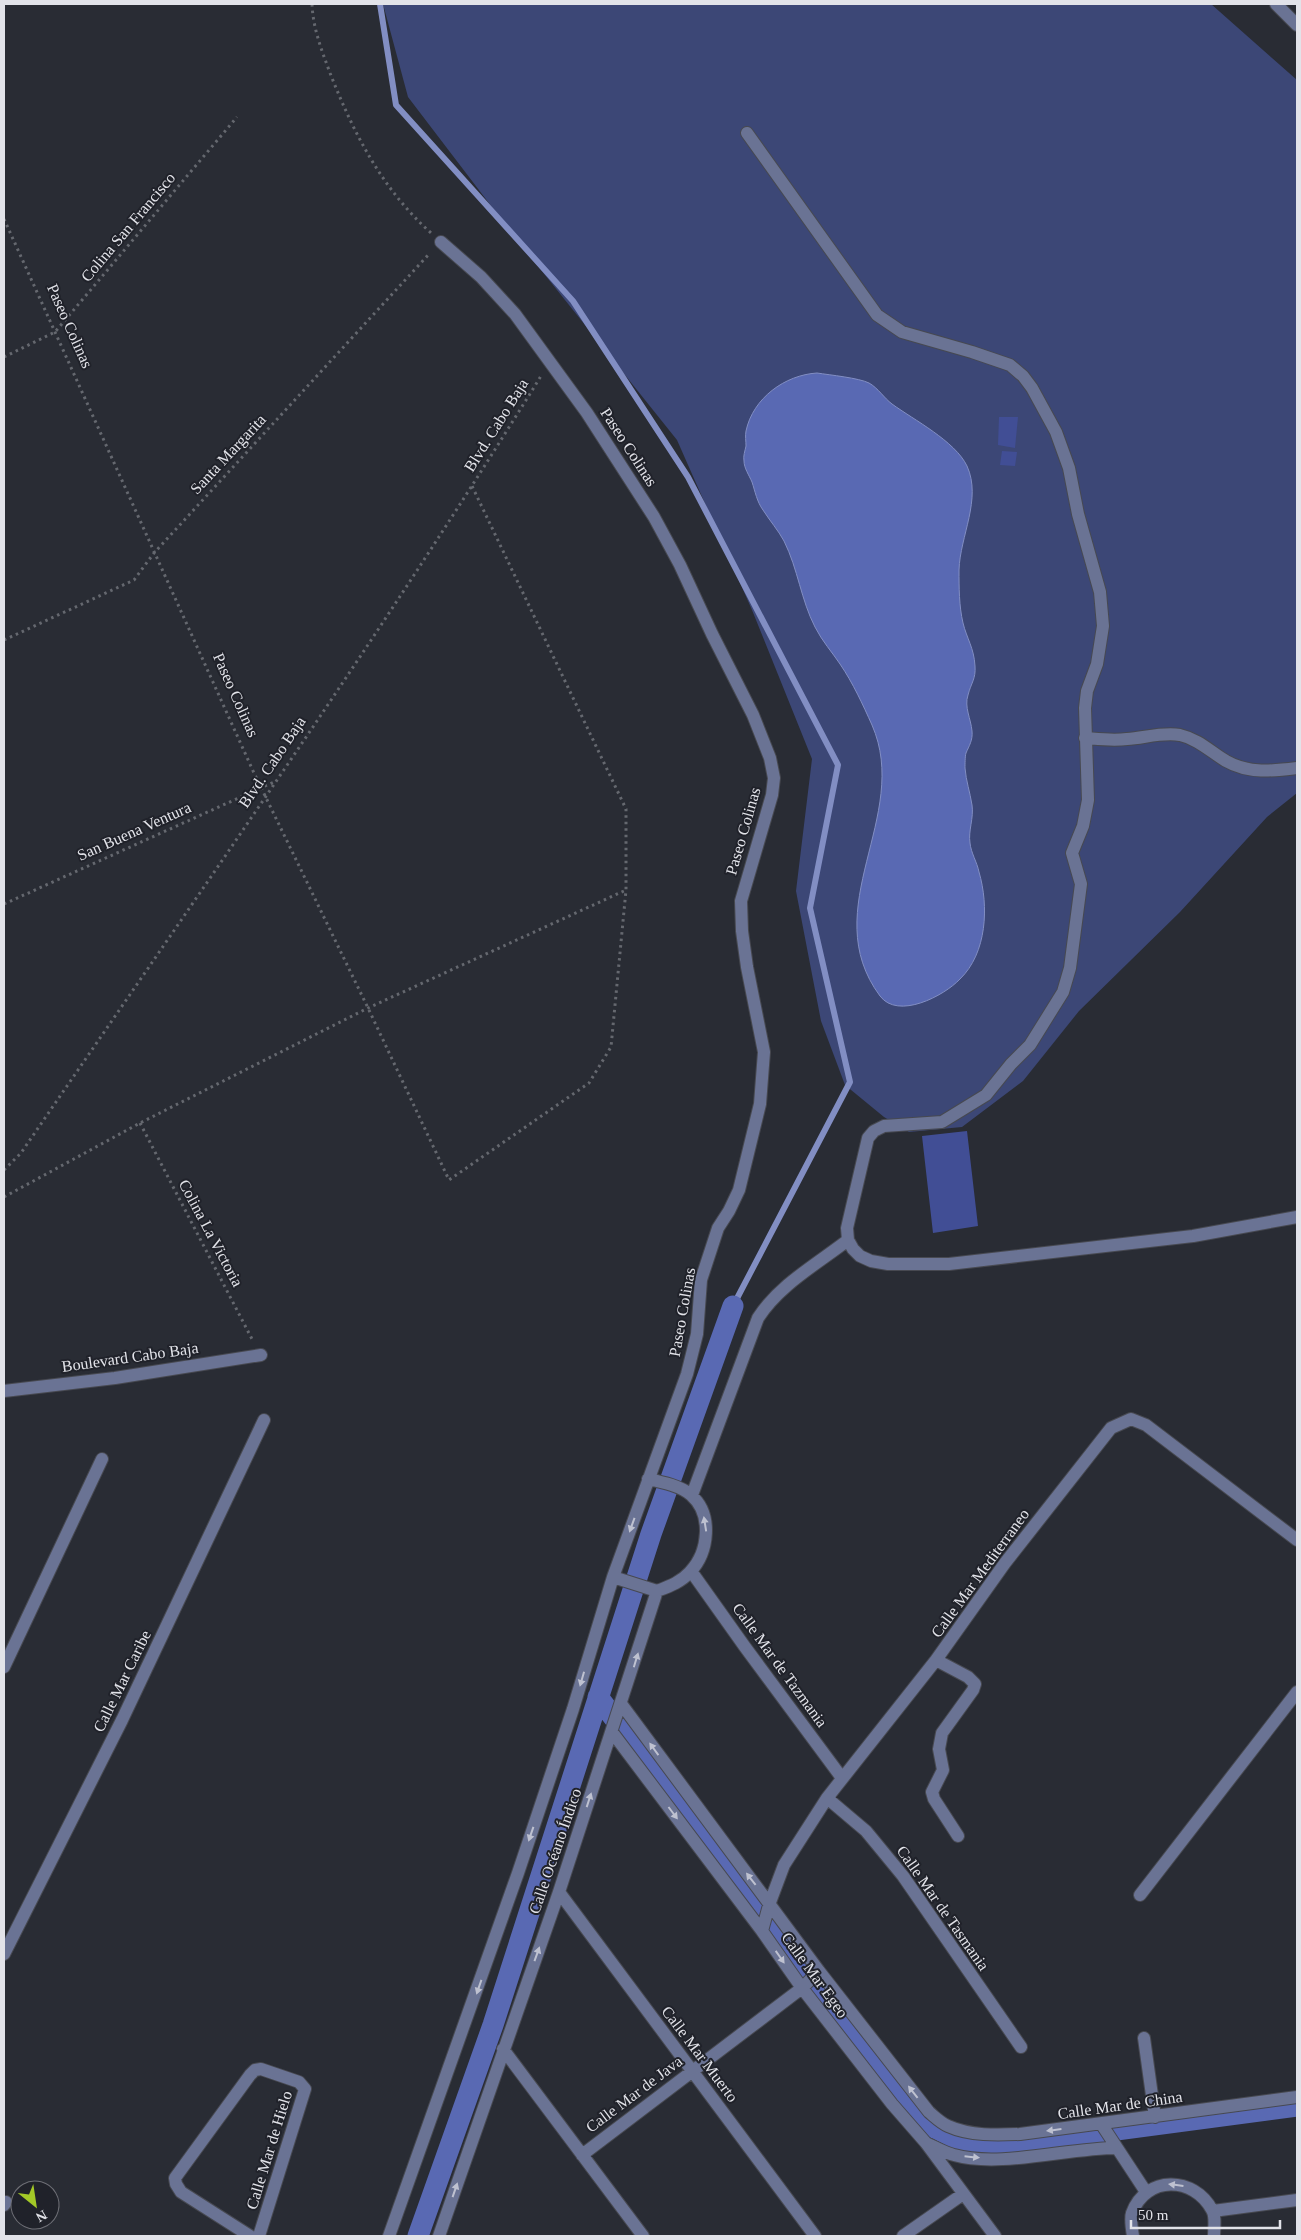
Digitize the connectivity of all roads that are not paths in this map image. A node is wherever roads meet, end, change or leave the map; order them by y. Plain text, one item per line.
1 (1276, 4) edge
2 (1297, 24) edge
3 (747, 133) dead end
4 (441, 242) road end
5 (1084, 738) junction
6 (1297, 768) edge
7 (1297, 1218) edge
8 (848, 1240) junction
9 (261, 1355) road end
10 (4, 1391) edge
11 (264, 1420) dead end
12 (102, 1459) dead end
13 (654, 1480) junction
14 (692, 1495) junction
15 (1297, 1540) edge
16 (692, 1571) junction
17 (613, 1577) junction
18 (657, 1591) junction
19 (936, 1660) junction
20 (4, 1667) edge
21 (1297, 1692) edge
22 (622, 1706) junction
23 (612, 1731) junction
24 (842, 1778) junction
25 (827, 1798) junction
26 (958, 1836) dead end
27 (559, 1892) junction
28 (1140, 1895) dead end
29 (770, 1904) junction
30 (763, 1930) junction
31 (4, 1954) edge
32 (819, 1971) junction
33 (802, 1987) junction
34 (1144, 2038) dead end
35 (1021, 2047) dead end
36 (503, 2049) junction
37 (693, 2070) junction
38 (1297, 2097) edge
39 (1155, 2117) junction
40 (947, 2126) joint
41 (1103, 2126) junction
42 (926, 2144) junction
43 (1116, 2147) junction
44 (582, 2155) junction
45 (1146, 2192) junction
46 (963, 2194) junction
47 (1297, 2200) edge
48 (1213, 2211) junction
49 (250, 2236) edge
50 (260, 2236) edge
51 (389, 2236) edge
52 (439, 2236) edge
53 (643, 2236) edge
54 (815, 2236) edge
55 (903, 2236) edge
56 (995, 2236) edge
57 (1133, 2236) edge
58 (1214, 2236) edge

1 - 2 street
3 - 5 street
4 - 13 street, Paseo Colinas
5 - 6 street
5 - 8 street
7 - 8 street
8 - 14 street
9 - 10 street, Boulevard Cabo Baja
11 - 31 street, Calle Mar Caribe
12 - 20 street
13 - 14 street
13 -> 17 street, Calle Océano Índico
16 -> 14 street
15 - 19 street, Calle Mar Mediterraneo
16 - 18 street
16 - 24 street, Calle Mar de Tazmania
17 - 18 street
17 -> 51 street, Calle Océano Índico
22 -> 18 street, Calle Océano Índico
19 - 24 street, Calle Mar Mediterraneo
19 - 26 street
21 - 28 street
22 - 23 street, Calle Océano Índico
29 -> 22 street, Calle Mar Egeo
27 -> 23 street, Calle Océano Índico
23 -> 30 street, Calle Mar Egeo
24 - 25 street, Calle Mar Mediterraneo
25 - 29 street, Calle Mar Mediterraneo
25 - 35 street, Calle Mar de Tasmania
36 -> 27 street, Calle Océano Índico
27 - 37 street, Calle Mar Muerto
29 - 30 street, Calle Mar Mediterraneo
29 - 32 street, Calle Mar Egeo
30 -> 33 street, Calle Mar Egeo
32 - 33 street, Calle Mar de Java
40 -> 32 street, Calle Mar Egeo
33 - 37 street, Calle Mar de Java
33 - 42 street, Calle Mar Egeo
34 - 39 street
36 - 44 street
52 -> 36 street, Calle Océano Índico
37 - 44 street, Calle Mar de Java
37 - 54 street, Calle Mar Muerto
38 - 39 street, Calle Mar de China
39 - 41 street, Calle Mar de China
41 -> 40 street, Calle Mar de China
41 - 43 street
42 -> 43 street
42 - 46 street, Calle Mar Egeo
43 - 45 street
44 - 53 street
48 -> 45 street
45 - 57 street
46 - 55 street
46 - 56 street, Calle Mar Egeo
47 - 48 street
48 - 58 street
49 - 50 street, Calle Mar de Hielo

